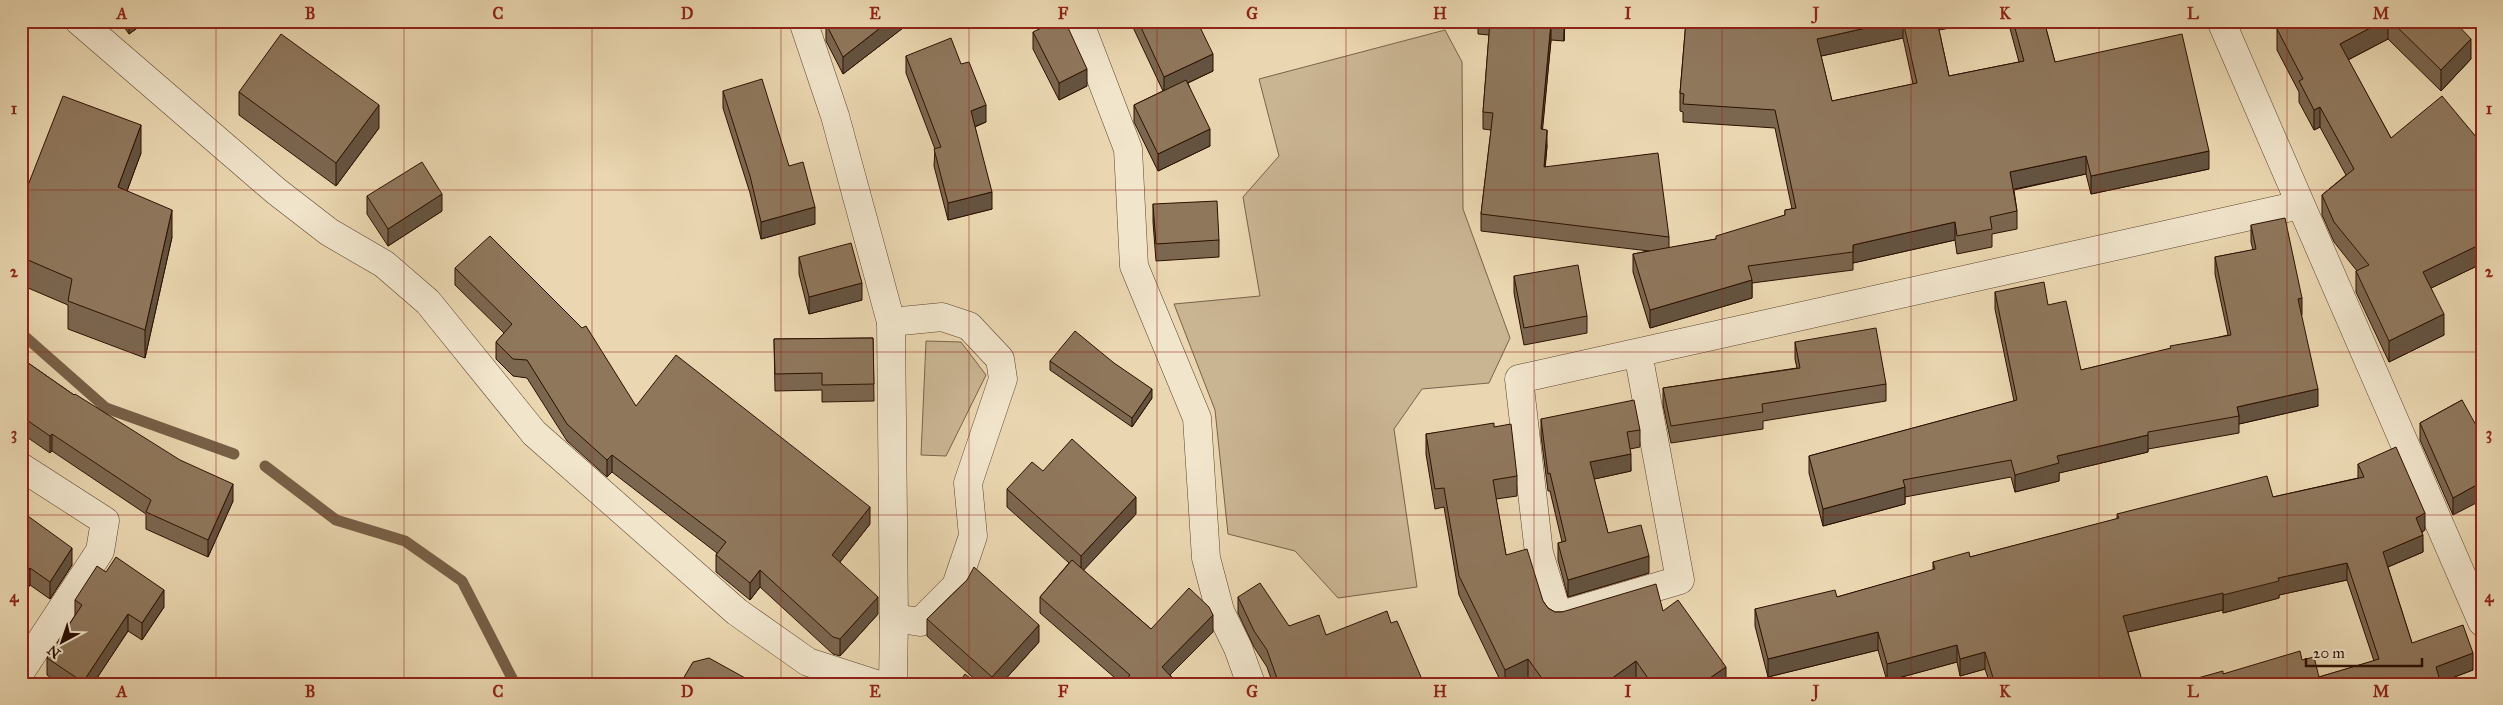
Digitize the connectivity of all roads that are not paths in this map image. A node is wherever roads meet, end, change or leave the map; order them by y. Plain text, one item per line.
1 (79, 21) edge
2 (803, 21) edge
3 (1079, 21) edge
4 (2221, 21) edge
5 (2300, 205) junction
6 (891, 322) junction
7 (1638, 352) junction
8 (21, 467) edge
9 (894, 618) junction
10 (2482, 622) edge
11 (21, 671) edge
12 (876, 684) edge
13 (893, 684) edge
14 (1251, 684) edge

1 - 12 street
2 - 6 street
3 - 14 street
4 - 5 street
5 - 7 street
5 - 10 street
6 - 9 street
6 - 9 street
7 - 7 street
8 - 11 street
9 - 13 street

